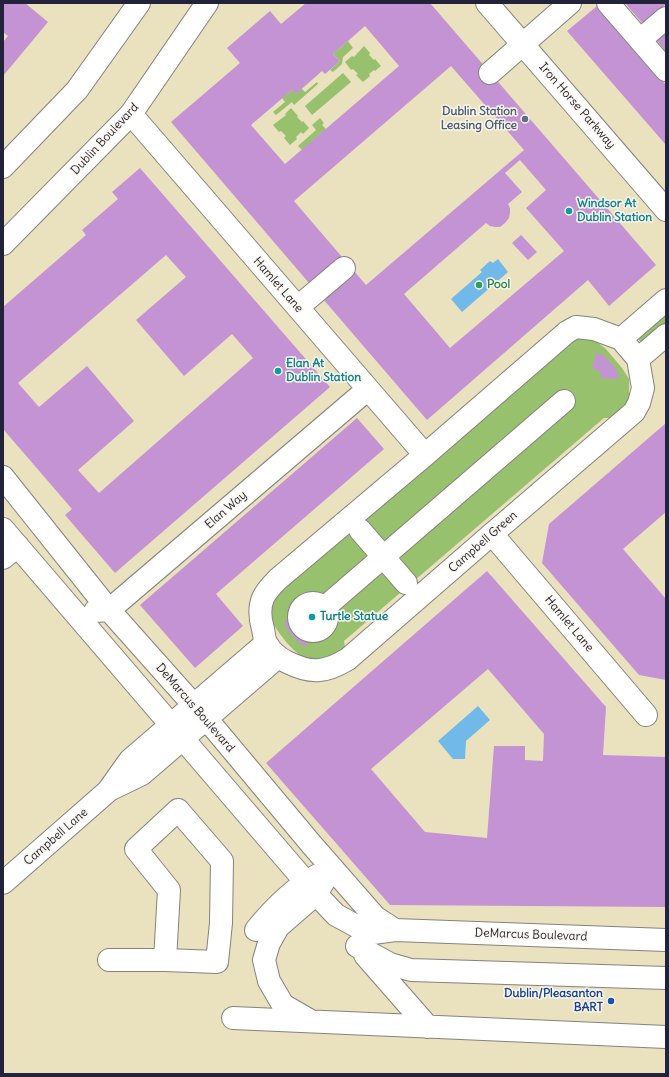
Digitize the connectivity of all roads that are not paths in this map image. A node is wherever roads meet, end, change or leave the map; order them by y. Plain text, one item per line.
1 (139, 3) edge
2 (207, 3) edge
3 (487, 3) edge
4 (570, 3) edge
5 (608, 3) edge
6 (666, 18) edge
7 (640, 40) junction
8 (522, 44) junction
9 (666, 70) edge
10 (490, 72) dead end
11 (132, 114) junction
12 (3, 167) edge
13 (666, 210) edge
14 (3, 244) edge
15 (344, 268) dead end
16 (666, 300) edge
17 (298, 307) junction
18 (666, 335) edge
19 (621, 339) junction
20 (638, 359) junction
21 (368, 389) junction
22 (564, 401) dead end
23 (425, 455) junction
24 (3, 478) edge
25 (3, 529) edge
26 (360, 530) dead end
27 (492, 534) junction
28 (10, 552) edge
29 (383, 557) junction
30 (406, 583) dead end
31 (324, 608) dead end
32 (109, 610) junction
33 (76, 613) junction
34 (272, 650) junction
35 (200, 713) junction
36 (646, 715) dead end
37 (177, 732) junction
38 (332, 868) junction
39 (3, 883) edge
40 (311, 888) junction
41 (336, 915) junction
42 (278, 927) junction
43 (256, 930) junction
44 (395, 930) junction
45 (220, 934) junction
46 (666, 940) edge
47 (357, 946) junction
48 (109, 960) dead end
49 (165, 960) junction
50 (666, 978) edge
51 (233, 1018) dead end
52 (313, 1022) junction
53 (428, 1027) junction
54 (666, 1037) edge

1 - 12 street
2 - 11 street, Dublin Boulevard
3 - 8 street, Iron Horse Parkway
4 - 8 street
5 - 7 street
6 - 7 street
7 - 9 street
8 - 10 street
8 - 13 street, Iron Horse Parkway
11 - 14 street, Dublin Boulevard
11 - 17 street, Hamlet Lane
15 - 17 street
16 - 19 street
17 - 21 street, Hamlet Lane
18 - 20 street
19 - 20 street
19 - 23 street
20 - 27 street, Campbell Green
21 - 23 street, Hamlet Lane
21 - 32 street, Elan Way
22 - 29 street
23 - 34 street
24 - 32 street, DeMarcus Boulevard
25 - 28 street, DeMarcus Boulevard
26 - 29 street
27 - 34 street, Campbell Green
27 - 36 street, Hamlet Lane
28 - 33 street, DeMarcus Boulevard
29 - 30 street
29 - 31 street
32 - 33 street
32 - 35 street, DeMarcus Boulevard
33 - 37 street, DeMarcus Boulevard
34 - 35 street
35 - 37 street, Campbell Lane
35 - 38 street, DeMarcus Boulevard
37 - 39 street, Campbell Lane
37 - 40 street, DeMarcus Boulevard
38 - 40 street
38 - 44 street, DeMarcus Boulevard
40 - 41 street, DeMarcus Boulevard
40 - 42 street
40 - 43 street
41 - 44 street, DeMarcus Boulevard
41 - 47 street
42 - 43 street
42 - 52 street
43 - 45 street
44 - 46 street, DeMarcus Boulevard
45 - 49 street
45 - 49 street
47 - 50 street
47 - 53 street
48 - 49 street
51 - 52 street
52 - 53 street
53 - 54 street

